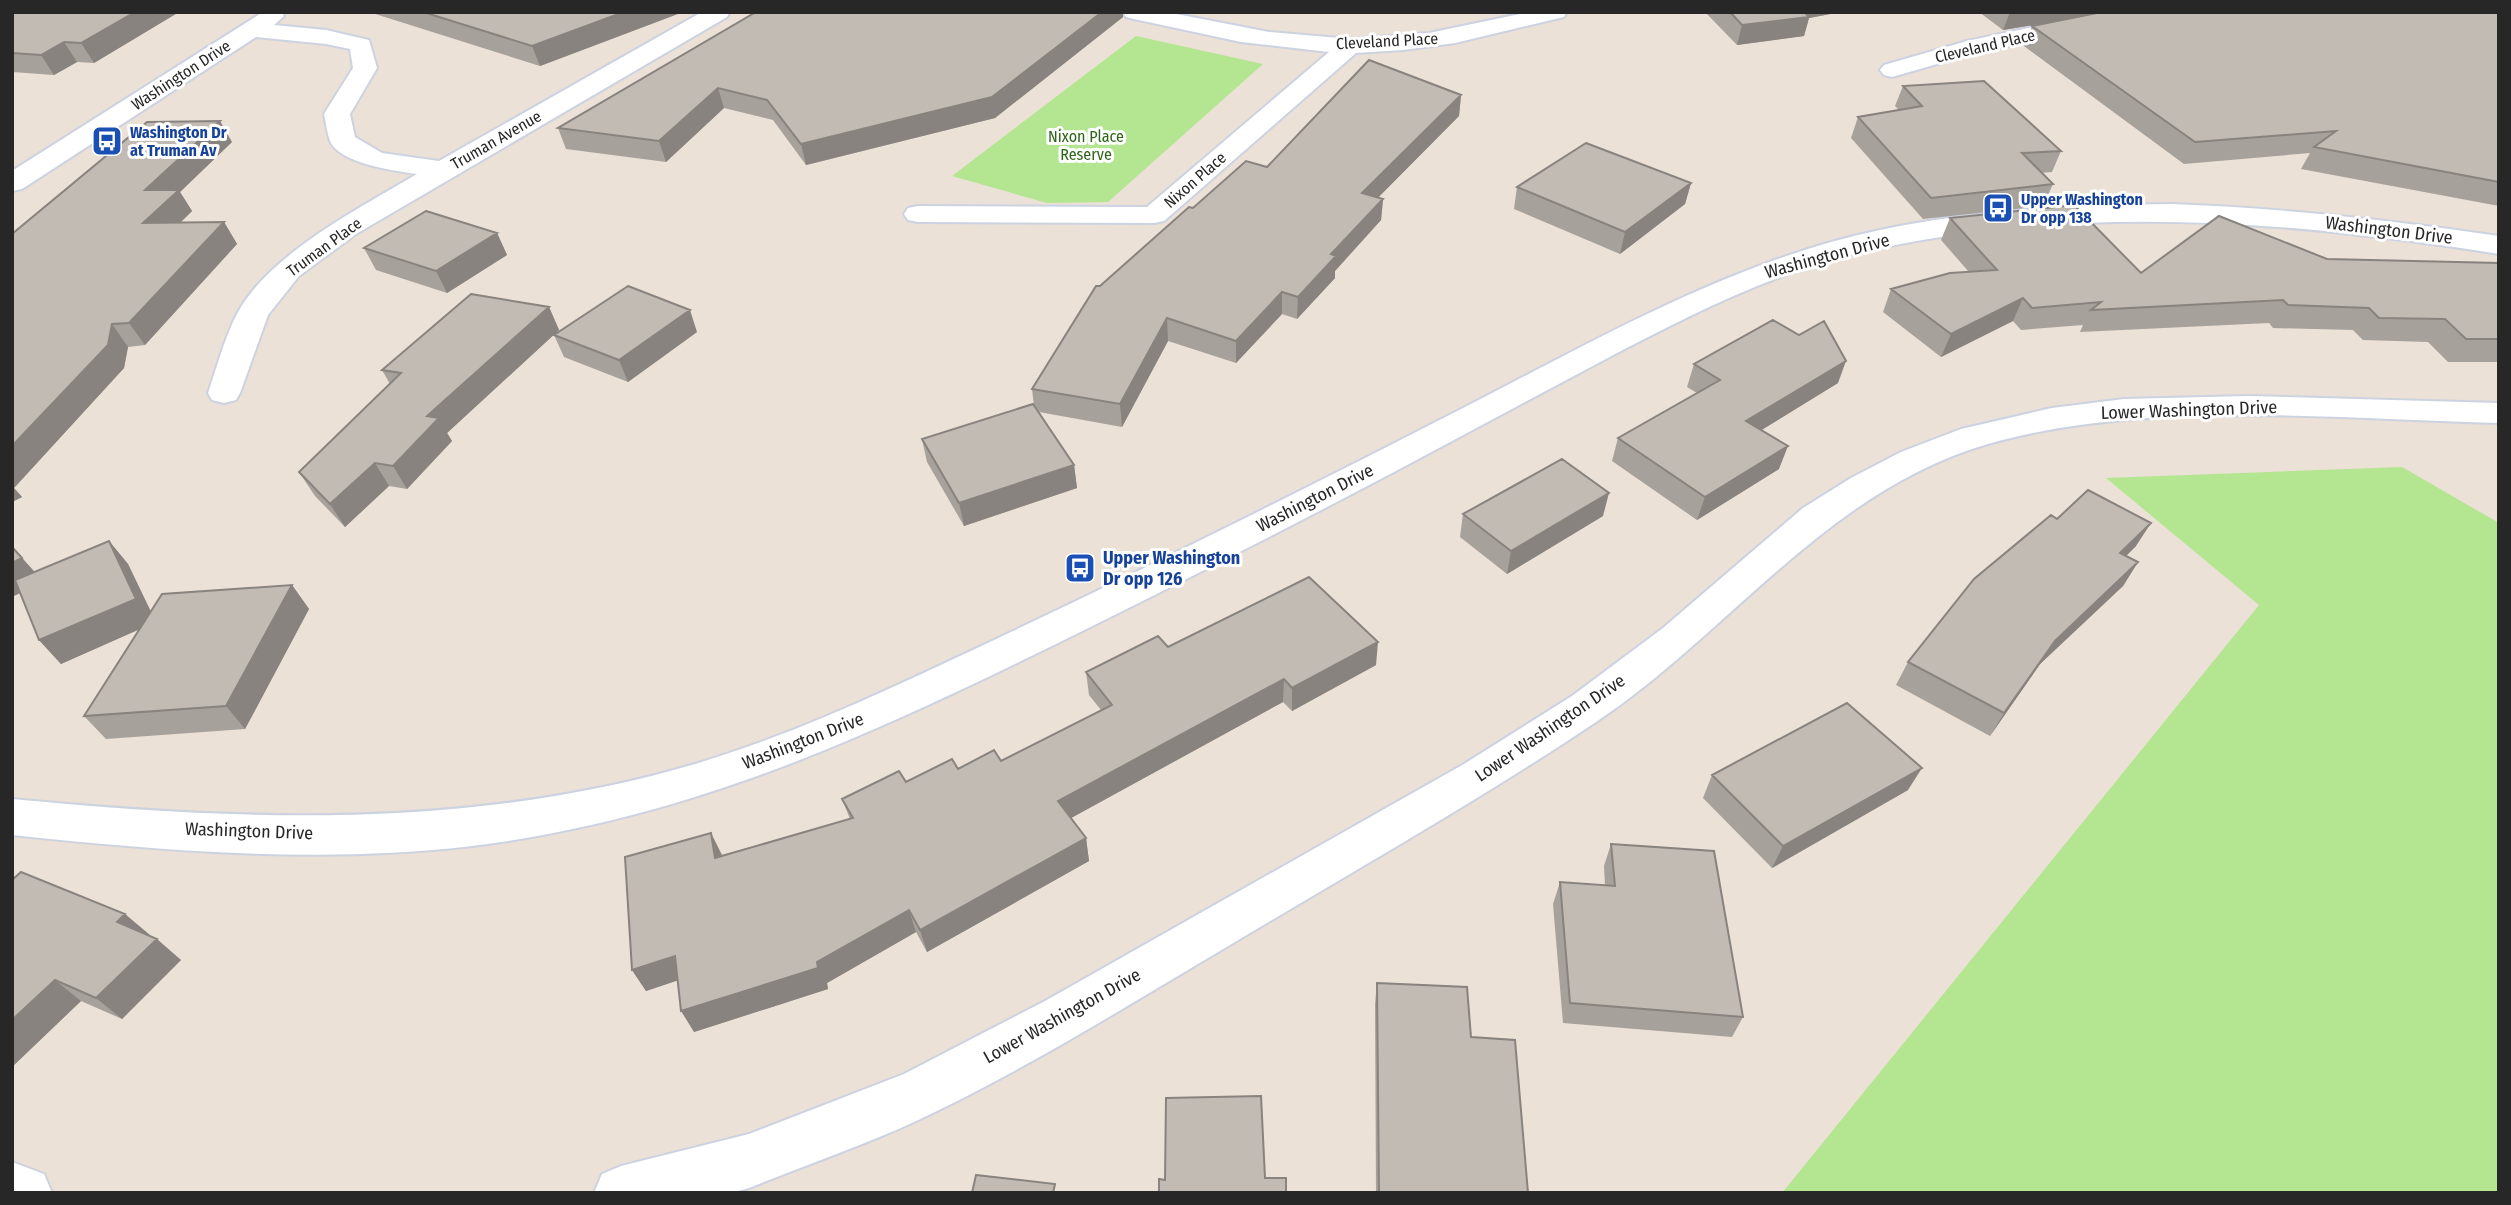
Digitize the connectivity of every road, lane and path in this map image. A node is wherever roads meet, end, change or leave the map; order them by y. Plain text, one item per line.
1 (279, 12) edge
2 (719, 12) edge
3 (1134, 12) edge
4 (1556, 12) edge
5 (2107, 20) edge
6 (252, 30) junction
7 (1350, 46) junction
8 (1892, 70) dead end
9 (443, 170) junction
10 (12, 183) edge
11 (918, 214) dead end
12 (2499, 245) edge
13 (224, 393) dead end
14 (2499, 414) edge
15 (12, 817) edge
16 (12, 1189) edge
17 (25, 1193) edge
18 (621, 1193) edge

1 - 6 street, Washington Drive
2 - 9 street, Truman Avenue
3 - 7 street, Cleveland Place
4 - 7 street, Cleveland Place
5 - 8 street, Cleveland Place
6 - 9 street, Truman Avenue
6 - 10 street, Washington Drive
7 - 11 street, Nixon Place
9 - 13 street, Truman Place
12 - 15 street, Washington Drive
14 - 18 street, Lower Washington Drive
16 - 17 street

